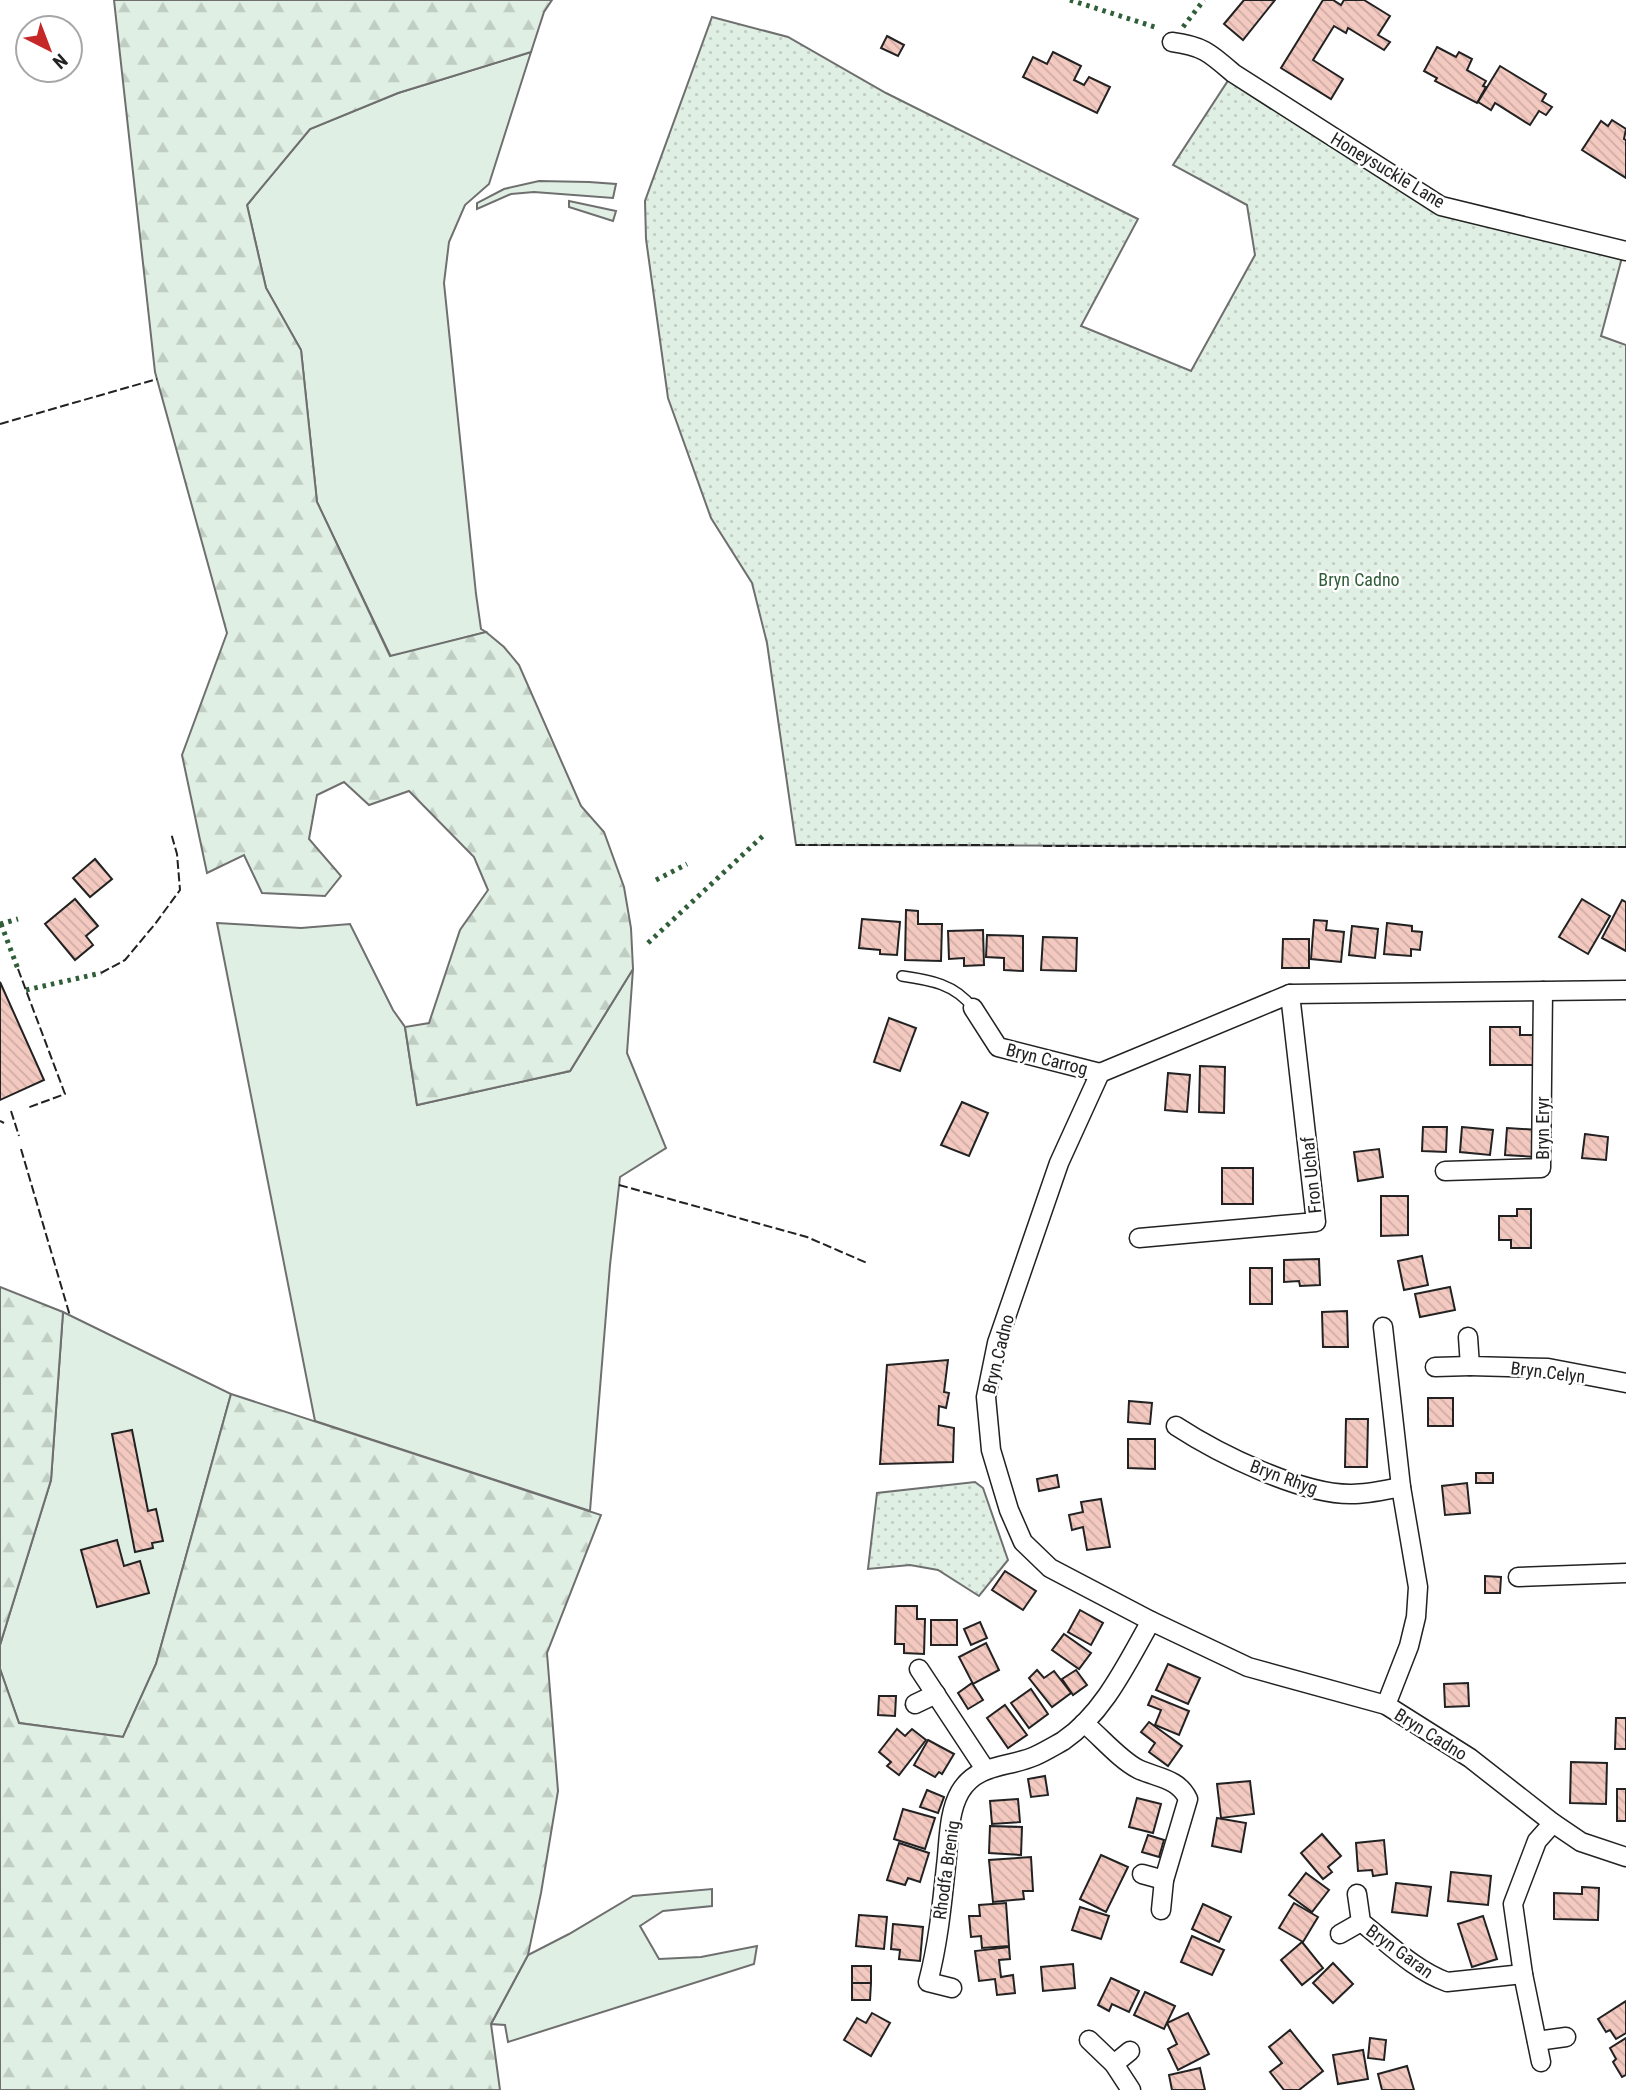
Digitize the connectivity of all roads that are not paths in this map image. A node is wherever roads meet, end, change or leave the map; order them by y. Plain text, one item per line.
1 (1172, 42) dead end
2 (1626, 251) edge
3 (902, 976) dead end
4 (1626, 990) edge
5 (1543, 991) junction
6 (1290, 994) junction
7 (973, 1008) joint
8 (1100, 1073) junction
9 (1445, 1171) dead end
10 (1139, 1238) dead end
11 (1383, 1327) dead end
12 (1468, 1337) dead end
13 (1470, 1366) junction
14 (1435, 1367) dead end
15 (1626, 1383) edge
16 (1176, 1426) dead end
17 (1401, 1487) junction
18 (1626, 1573) edge
19 (1518, 1577) dead end
20 (1152, 1621) junction
21 (919, 1669) dead end
22 (936, 1694) junction
23 (915, 1704) dead end
24 (1386, 1705) junction
25 (1084, 1723) junction
26 (985, 1769) junction
27 (1553, 1823) junction
28 (1626, 1857) edge
29 (1142, 1874) dead end
30 (1164, 1880) junction
31 (1357, 1894) dead end
32 (1161, 1910) dead end
33 (1361, 1922) junction
34 (1340, 1934) dead end
35 (1523, 1974) junction
36 (952, 1988) dead end
37 (1566, 2037) dead end
38 (1088, 2040) dead end
39 (1537, 2042) junction
40 (1130, 2051) dead end
41 (1541, 2062) dead end
42 (1114, 2064) junction
43 (1130, 2090) edge

1 - 2 street, Honeysuckle Lane
3 - 7 lane
4 - 5 street
5 - 6 street
5 - 9 street, Bryn Eryr
6 - 8 street
6 - 10 street, Fron Uchaf
7 - 8 street, Bryn Carrog
8 - 20 street, Bryn Cadno
11 - 17 street
12 - 13 street
13 - 14 street, Bryn Celyn
13 - 15 street, Bryn Celyn
16 - 17 street, Bryn Rhyg
17 - 24 street
18 - 19 street
20 - 24 street, Bryn Cadno
20 - 25 street, Rhodfa Brenig
21 - 22 street
22 - 23 street
22 - 26 street
24 - 27 street, Bryn Cadno
25 - 26 street, Rhodfa Brenig
25 - 30 street
26 - 36 street, Rhodfa Brenig
27 - 28 street, Bryn Cadno
27 - 35 street
29 - 30 street
30 - 32 street
31 - 33 street, Bryn Garan
33 - 34 street, Bryn Garan
33 - 35 street, Bryn Garan
35 - 39 street
37 - 39 street
38 - 42 street
39 - 41 street
40 - 42 street
42 - 43 street

